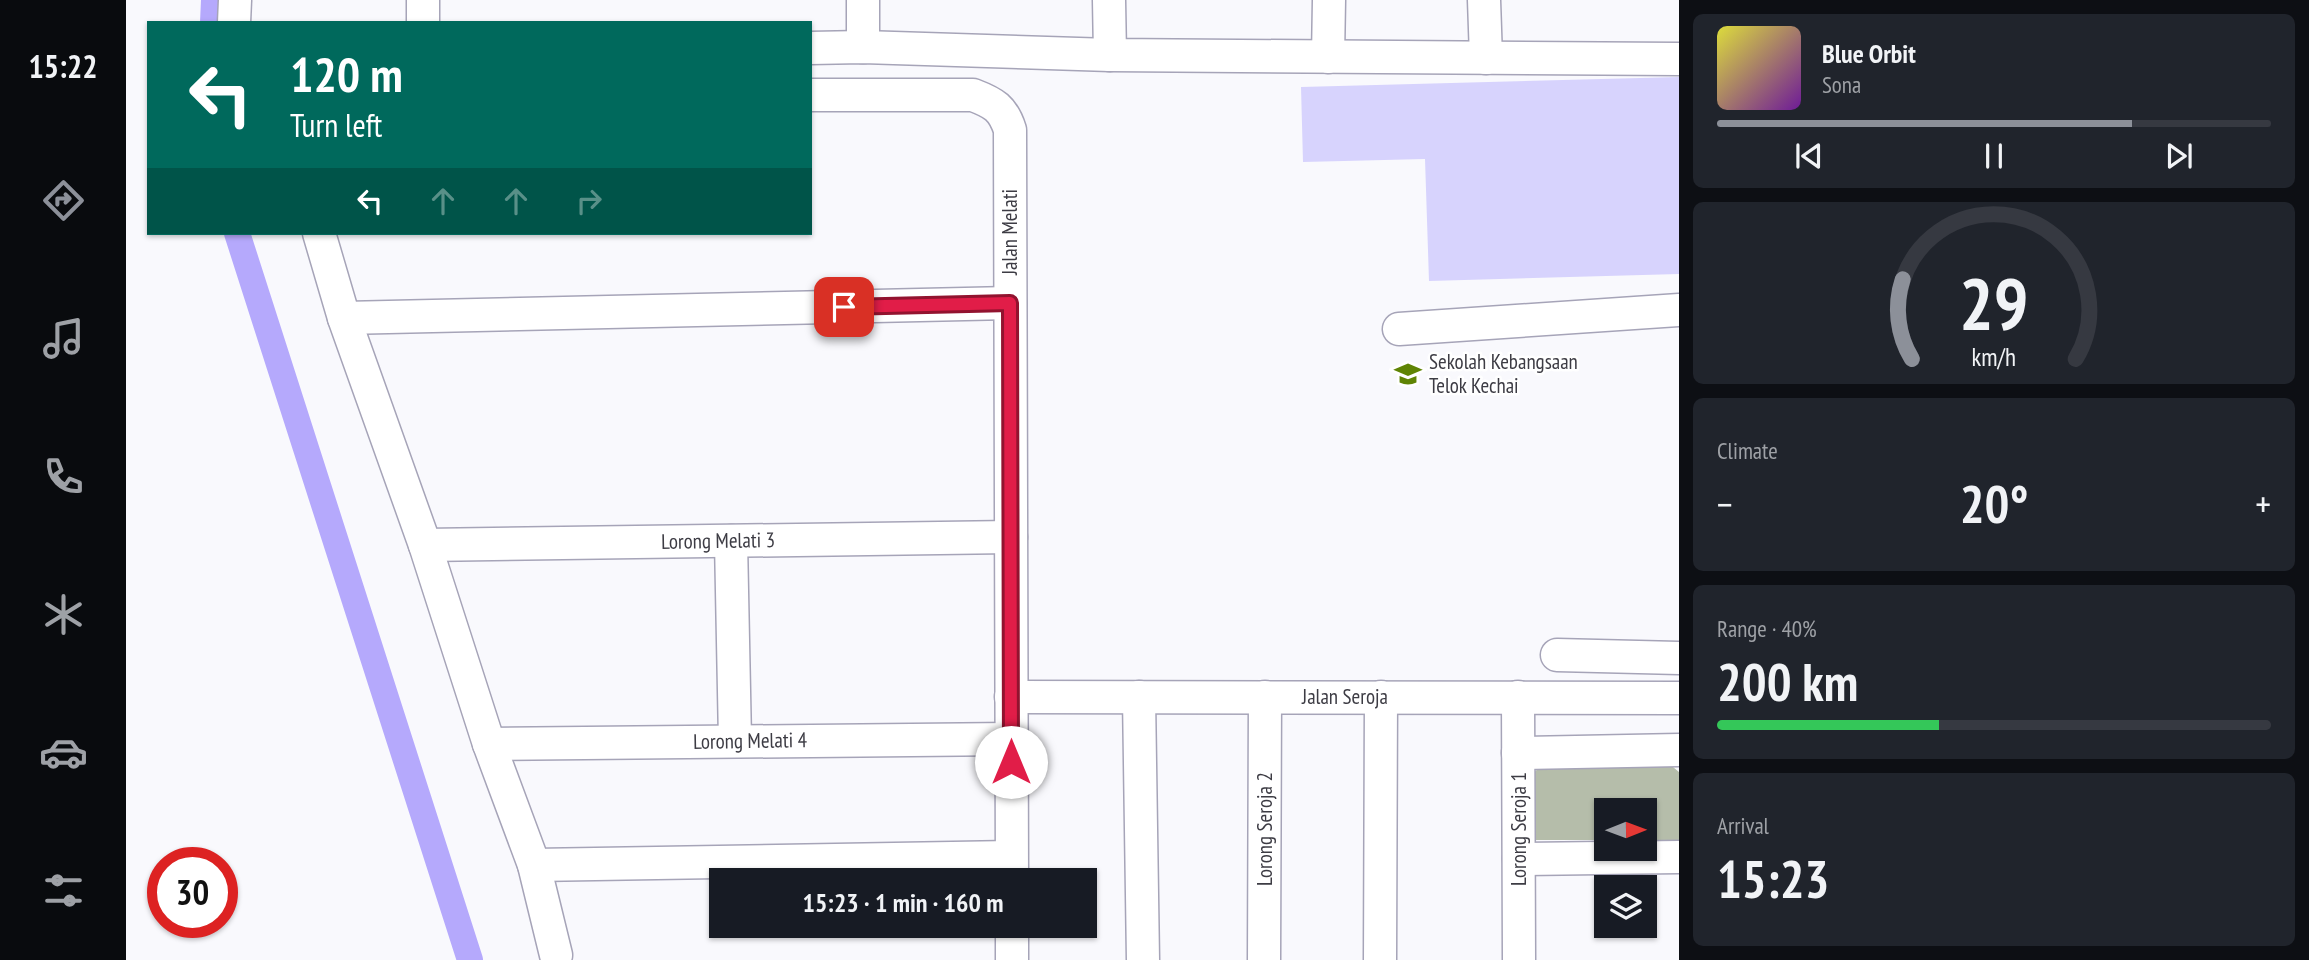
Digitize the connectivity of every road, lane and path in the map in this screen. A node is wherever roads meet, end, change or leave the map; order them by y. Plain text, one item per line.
1 (235, 0) edge
2 (422, 0) edge
3 (863, 0) edge
4 (1109, 0) edge
5 (1329, 0) edge
6 (1484, 0) edge
7 (234, 21) edge
8 (423, 21) edge
9 (863, 47) junction
10 (812, 48) edge
11 (1110, 55) junction
12 (1328, 57) junction
13 (1486, 58) junction
14 (1679, 59) edge
15 (812, 95) edge
16 (320, 235) edge
17 (1010, 303) junction
18 (1679, 310) edge
19 (344, 318) junction
20 (1399, 329) dead end
21 (1011, 537) junction
22 (732, 541) junction
23 (425, 545) junction
24 (1557, 655) dead end
25 (1679, 658) edge
26 (1011, 697) junction
27 (1139, 697) junction
28 (1265, 697) junction
29 (1381, 697) junction
30 (1518, 697) junction
31 (1679, 698) edge
32 (1011, 739) junction
33 (735, 741) junction
34 (489, 744) junction
35 (1679, 750) edge
36 (1518, 753) junction
37 (1679, 857) edge
38 (1519, 859) junction
39 (534, 865) junction
40 (892, 868) edge
41 (1012, 868) edge
42 (1012, 938) edge
43 (558, 958) edge
44 (1012, 960) edge
45 (1143, 960) edge
46 (1264, 960) edge
47 (1380, 960) edge
48 (1519, 960) edge

1 - 7 street
2 - 8 street
3 - 9 street
4 - 11 street
5 - 12 street
6 - 13 street
9 - 10 street
9 - 11 street
11 - 12 street
12 - 13 street
13 - 14 street
15 - 17 street, Jalan Melati
16 - 19 street
17 - 19 street
17 - 21 street, Jalan Melati
18 - 20 street
19 - 23 street
21 - 22 street, Lorong Melati 3
21 - 26 street, Jalan Melati
22 - 23 street, Lorong Melati 3
22 - 33 street
23 - 34 street
24 - 25 street
26 - 27 street, Jalan Seroja
26 - 32 street, Jalan Melati
27 - 28 street, Jalan Seroja
27 - 45 street
28 - 29 street, Jalan Seroja
28 - 46 street, Lorong Seroja 2
29 - 30 street, Jalan Seroja
29 - 47 street
30 - 31 street, Jalan Seroja
30 - 36 street, Lorong Seroja 1
32 - 33 street, Lorong Melati 4
32 - 41 street, Jalan Melati
33 - 34 street, Lorong Melati 4
34 - 39 street
35 - 36 street
36 - 38 street, Lorong Seroja 1
37 - 38 street
38 - 48 street, Lorong Seroja 1
39 - 40 street
39 - 43 street
42 - 44 street

